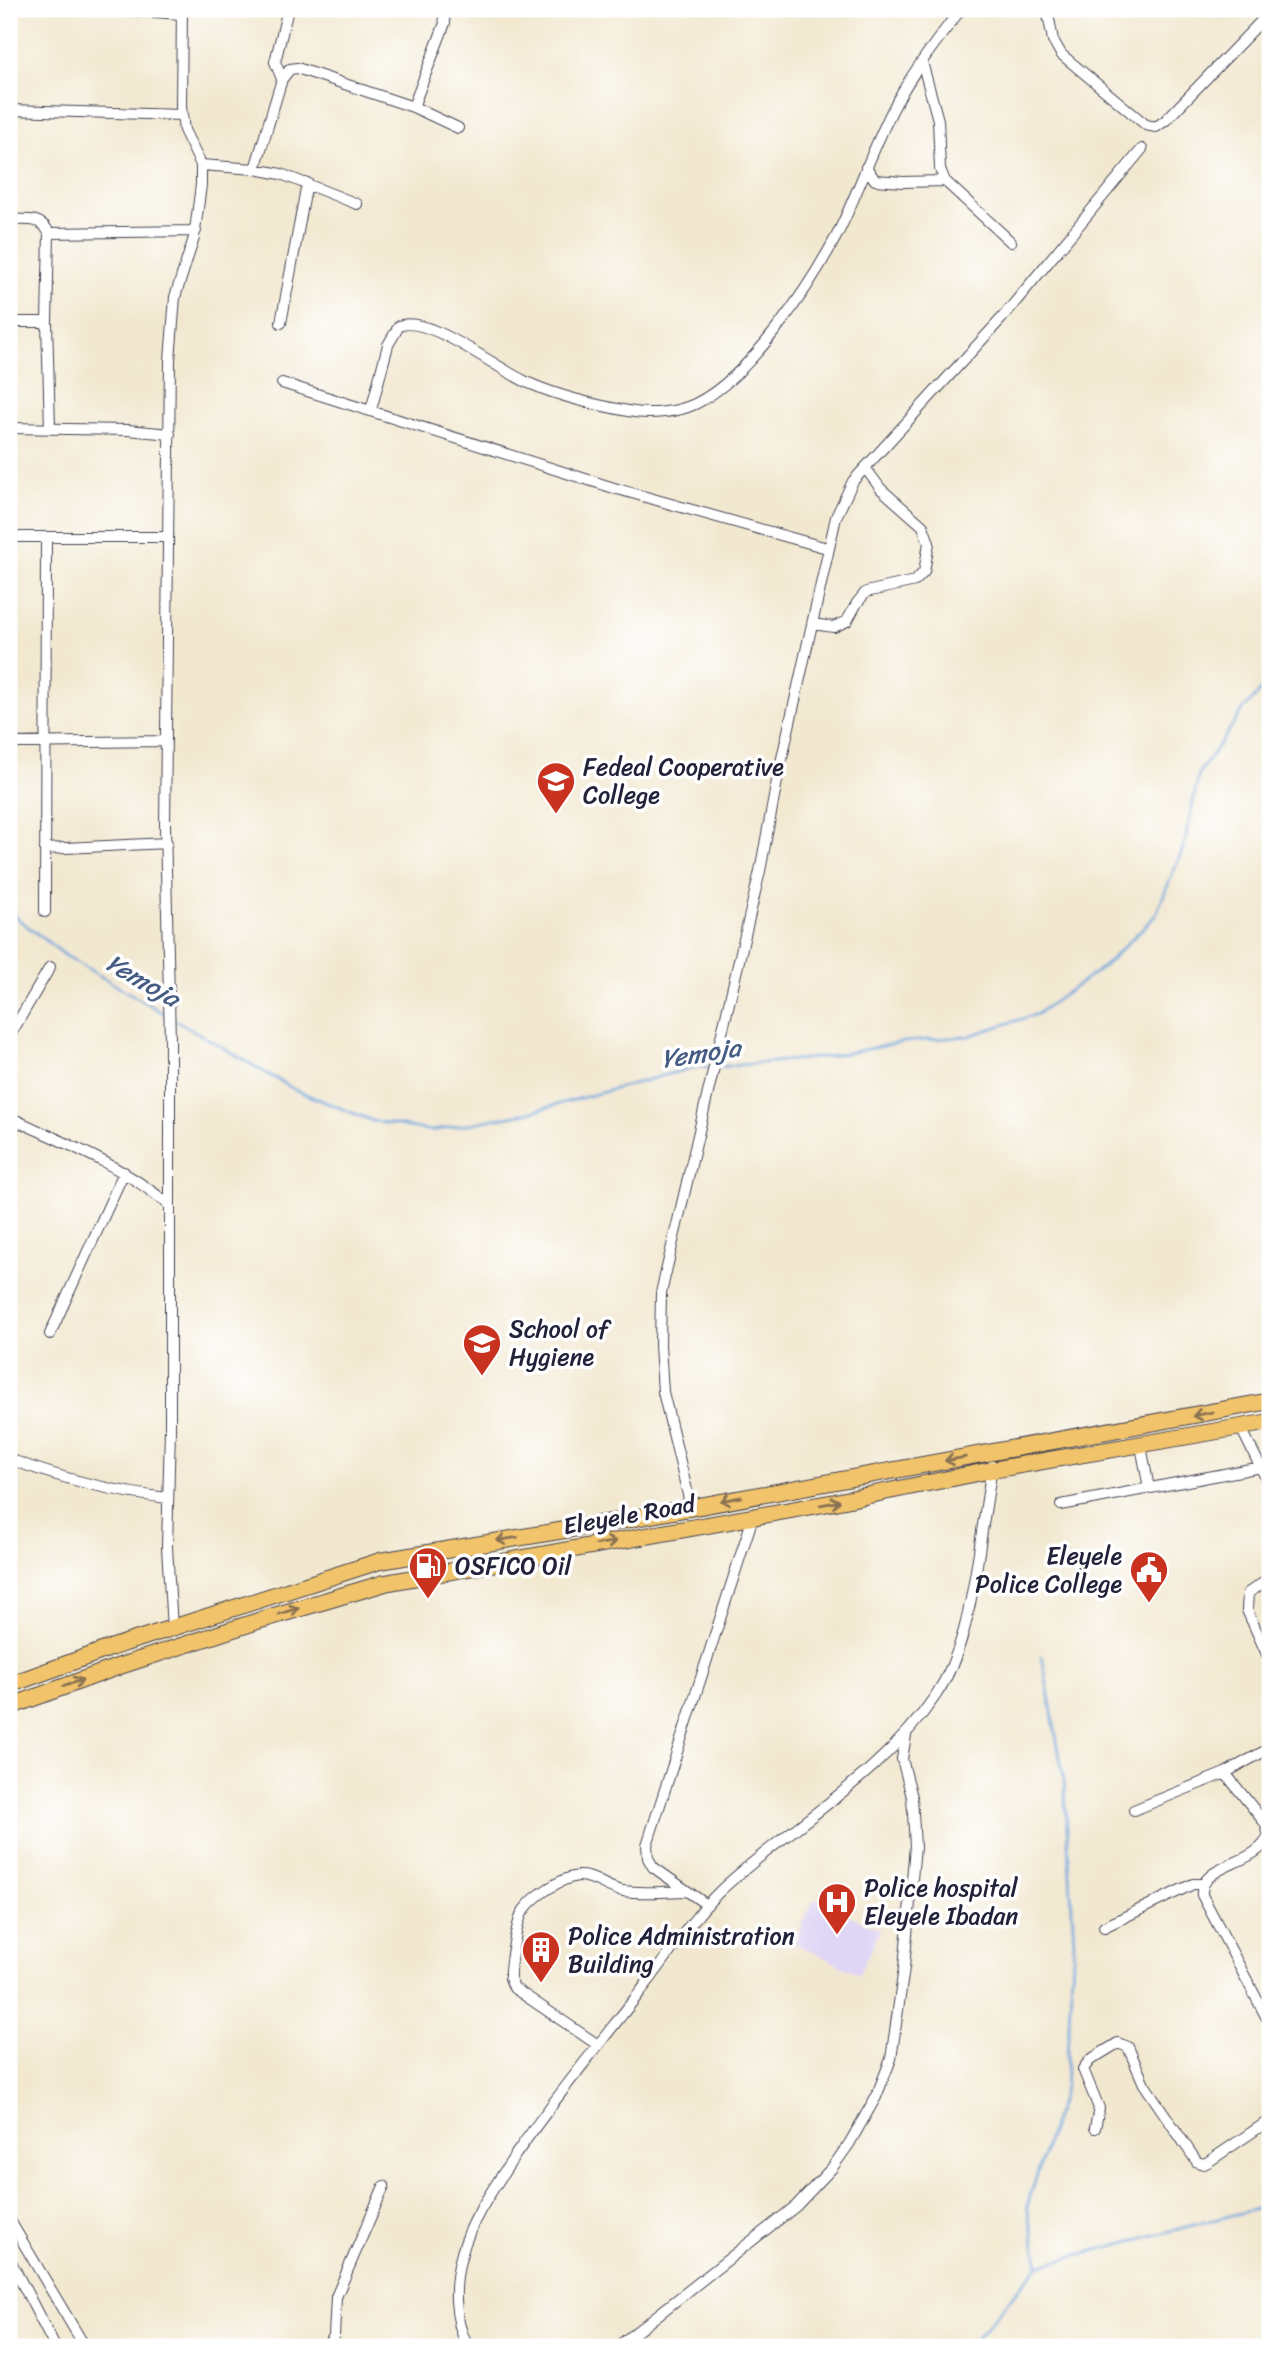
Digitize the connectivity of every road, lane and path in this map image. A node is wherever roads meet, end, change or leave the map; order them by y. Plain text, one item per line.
1 (113, 9) edge
2 (288, 9) edge
3 (436, 9) edge
4 (961, 9) edge
5 (1047, 9) edge
6 (181, 12) edge
7 (1270, 12) edge
8 (922, 62) junction
9 (282, 79) junction
10 (413, 107) junction
11 (9, 110) edge
12 (182, 116) junction
13 (458, 128) dead end
14 (1142, 149) dead end
15 (201, 165) junction
16 (866, 167) junction
17 (255, 169) junction
18 (945, 181) junction
19 (307, 183) junction
20 (358, 204) dead end
21 (9, 220) edge
22 (195, 231) junction
23 (49, 233) junction
24 (1011, 243) dead end
25 (9, 322) edge
26 (47, 323) junction
27 (281, 323) dead end
28 (282, 383) dead end
29 (371, 411) junction
30 (9, 428) edge
31 (50, 429) junction
32 (170, 434) junction
33 (866, 469) junction
34 (9, 537) edge
35 (168, 537) junction
36 (46, 538) junction
37 (827, 548) junction
38 (812, 624) junction
39 (45, 741) junction
40 (166, 741) junction
41 (9, 743) edge
42 (166, 843) junction
43 (45, 849) junction
44 (45, 912) dead end
45 (50, 967) dead end
46 (9, 1037) edge
47 (13, 1119) edge
48 (9, 1134) edge
49 (124, 1172) junction
50 (168, 1204) junction
51 (50, 1334) dead end
52 (1270, 1401) edge
53 (1270, 1422) edge
54 (1241, 1428) junction
55 (1141, 1446) junction
56 (994, 1452) junction
57 (9, 1459) edge
58 (1261, 1467) junction
59 (992, 1470) junction
60 (1270, 1486) edge
61 (1149, 1488) junction
62 (168, 1498) junction
63 (1061, 1505) dead end
64 (691, 1507) junction
65 (753, 1517) junction
66 (380, 1561) junction
67 (1270, 1570) edge
68 (385, 1583) junction
69 (172, 1628) junction
70 (1270, 1661) edge
71 (9, 1685) edge
72 (9, 1707) edge
73 (908, 1731) junction
74 (1270, 1748) edge
75 (1225, 1773) junction
76 (1134, 1810) dead end
77 (1202, 1884) junction
78 (687, 1891) junction
79 (707, 1905) junction
80 (1104, 1927) dead end
81 (1270, 2024) edge
82 (598, 2045) junction
83 (1270, 2120) edge
84 (1095, 2128) dead end
85 (384, 2186) dead end
86 (9, 2219) edge
87 (9, 2258) edge
88 (55, 2347) edge
89 (85, 2347) edge
90 (327, 2347) edge
91 (468, 2347) edge
92 (617, 2347) edge

1 - 6 street
2 - 9 street
3 - 10 street
4 - 8 street
5 - 7 street
6 - 12 street
8 - 16 street
8 - 18 street
9 - 10 street
9 - 17 street
10 - 13 street
11 - 12 street
12 - 15 street
14 - 33 street
15 - 17 street
15 - 22 street
16 - 18 street
16 - 29 street
17 - 19 street
18 - 24 street
19 - 20 street
19 - 27 street
21 - 23 street
22 - 23 street
22 - 32 street
23 - 26 street
25 - 26 street
26 - 31 street
28 - 29 street
29 - 37 street
30 - 31 street
31 - 32 street
32 - 35 street
33 - 37 street
33 - 38 street
34 - 36 street
35 - 36 street
35 - 40 street
36 - 39 street
37 - 38 street
38 - 64 street
39 - 40 street
39 - 41 street
39 - 43 street
40 - 42 street
42 - 43 street
42 - 50 street
43 - 44 street
45 - 46 street
47 - 48 street
47 - 49 street
49 - 50 street
49 - 51 street
50 - 62 street
52 -> 56 main road, Eleyele Road
53 - 54 main road, Eleyele Road
54 - 55 main road, Eleyele Road
54 - 58 street
55 - 59 main road, Eleyele Road
55 - 61 street
56 - 59 street
56 -> 64 main road, Eleyele Road
57 - 62 street
58 - 60 street
58 - 61 street
65 -> 59 main road, Eleyele Road
59 - 73 street
61 - 63 street
62 - 69 street
64 -> 66 main road, Eleyele Road
68 -> 65 main road, Eleyele Road
65 - 78 street
66 - 68 main road
66 - 69 main road, Eleyele Road
67 - 70 street
72 -> 68 main road, Eleyele Road
69 - 71 main road, Eleyele Road
73 - 79 street
73 - 92 street
74 - 75 street
75 - 76 street
75 - 77 street
77 - 80 street
77 - 81 street
78 - 79 street
78 - 82 street
79 - 82 street
82 - 91 street
83 - 84 street
85 - 90 street
86 - 89 street
87 - 88 street

